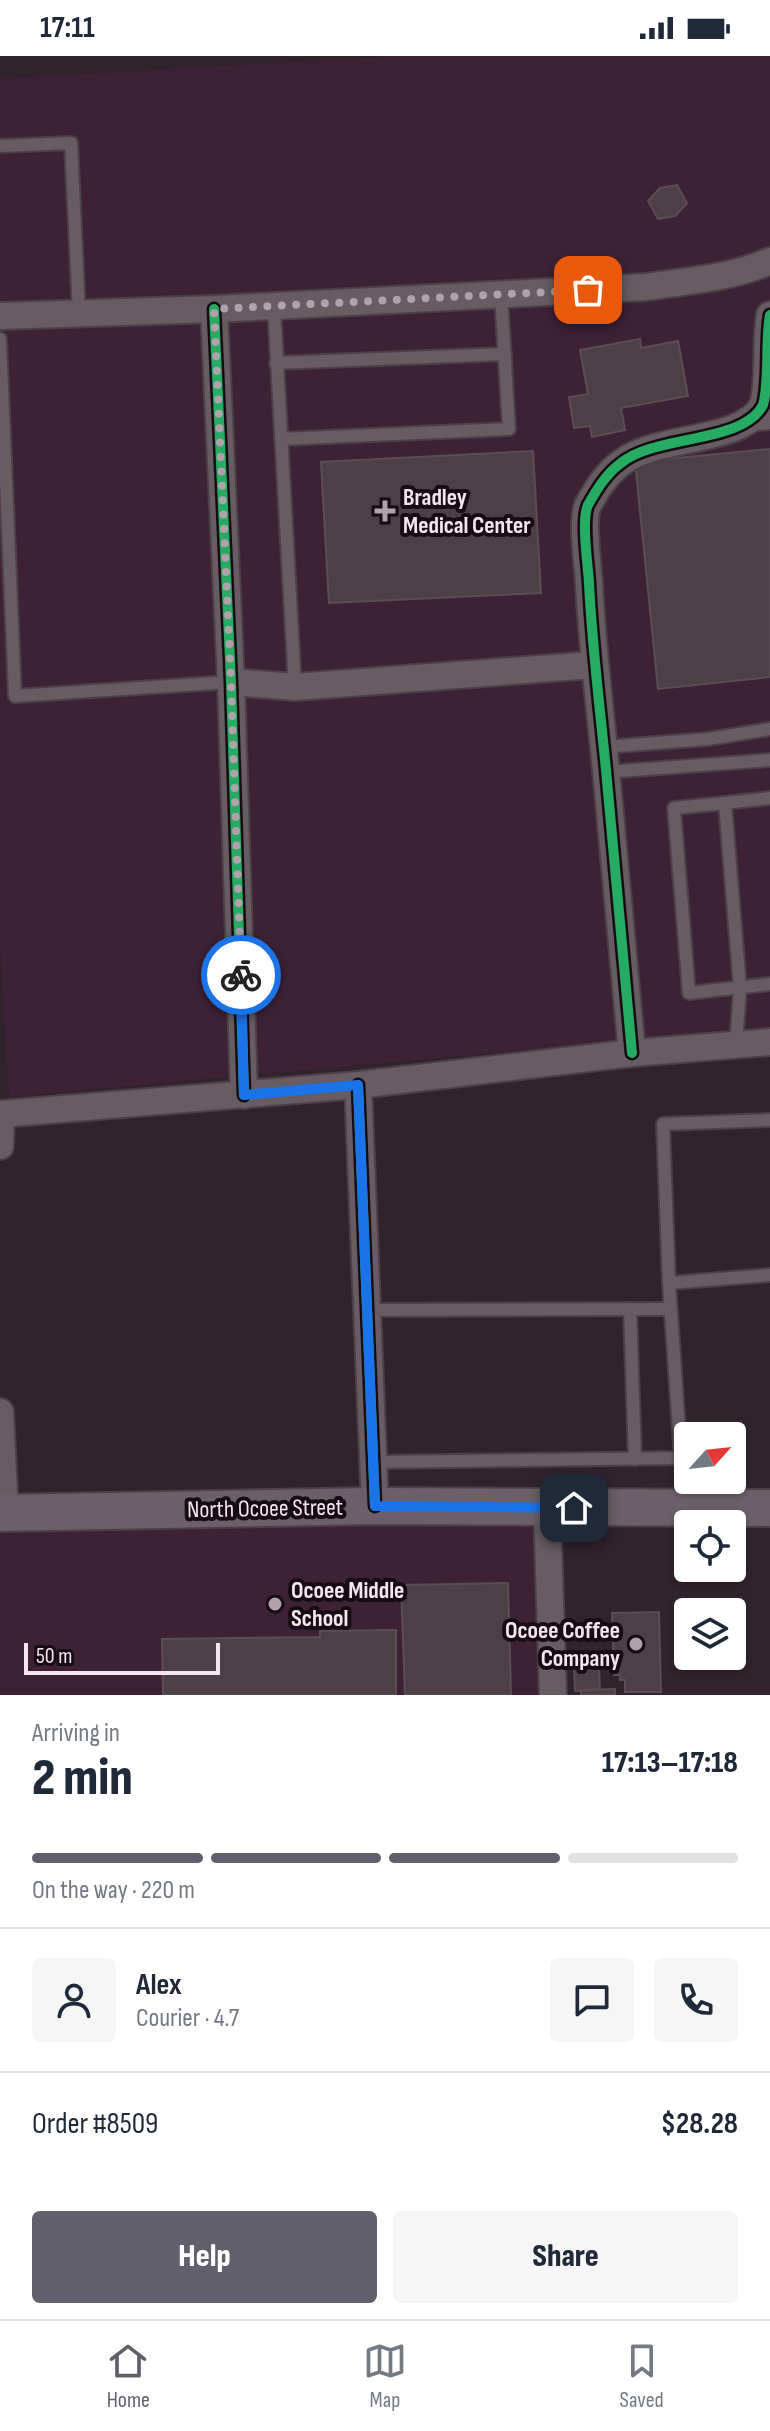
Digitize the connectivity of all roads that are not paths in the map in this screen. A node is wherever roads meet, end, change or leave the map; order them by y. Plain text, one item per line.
1 (0, 146) edge
2 (770, 261) edge
3 (501, 294) junction
4 (274, 306) junction
5 (214, 309) junction
6 (79, 313) junction
7 (770, 315) edge
8 (0, 316) edge
9 (0, 339) edge
10 (505, 354) junction
11 (276, 363) junction
12 (770, 423) edge
13 (741, 426) junction
14 (281, 439) junction
15 (593, 665) junction
16 (231, 682) junction
17 (295, 687) junction
18 (770, 729) edge
19 (605, 760) junction
20 (770, 760) edge
21 (770, 798) edge
22 (725, 803) junction
23 (770, 984) edge
24 (740, 988) junction
25 (770, 1042) edge
26 (736, 1045) junction
27 (632, 1053) junction
28 (358, 1085) junction
29 (244, 1095) junction
30 (1, 1114) edge
31 (770, 1120) edge
32 (0, 1146) edge
33 (770, 1275) edge
34 (669, 1283) junction
35 (630, 1309) junction
36 (669, 1309) junction
37 (367, 1310) junction
38 (0, 1412) edge
39 (677, 1422) edge
40 (674, 1458) edge
41 (635, 1459) junction
42 (373, 1462) junction
43 (683, 1494) edge
44 (375, 1506) junction
45 (547, 1508) junction
46 (684, 1508) junction
47 (770, 1508) edge
48 (3, 1513) edge
49 (553, 1695) edge

1 - 6 lane
2 - 3 street
3 - 4 street
3 - 10 lane
4 - 5 street
4 - 11 lane
5 - 6 street
5 - 16 street
6 - 8 street
7 - 13 street
9 - 16 lane
10 - 11 lane
10 - 14 lane
11 - 14 lane
12 - 13 lane
13 - 15 street
14 - 17 lane
15 - 17 street
15 - 19 street
16 - 17 street
16 - 29 street
18 - 19 lane
19 - 20 lane
19 - 27 street
21 - 22 lane
22 - 24 lane
22 - 24 lane
23 - 24 lane
24 - 26 lane
25 - 26 street
26 - 27 street
27 - 28 street
28 - 29 street
28 - 37 street
29 - 30 street
30 - 32 street
31 - 34 lane
33 - 34 lane
34 - 36 lane
35 - 36 lane
35 - 37 lane
35 - 41 lane
36 - 39 lane
37 - 42 street
38 - 48 street
40 - 41 lane
41 - 42 lane
42 - 44 street
43 - 46 lane
44 - 45 main road, North Ocoee Street
44 - 48 main road, North Ocoee Street
45 - 46 main road, North Ocoee Street
45 - 49 street
46 - 47 main road, North Ocoee Street

